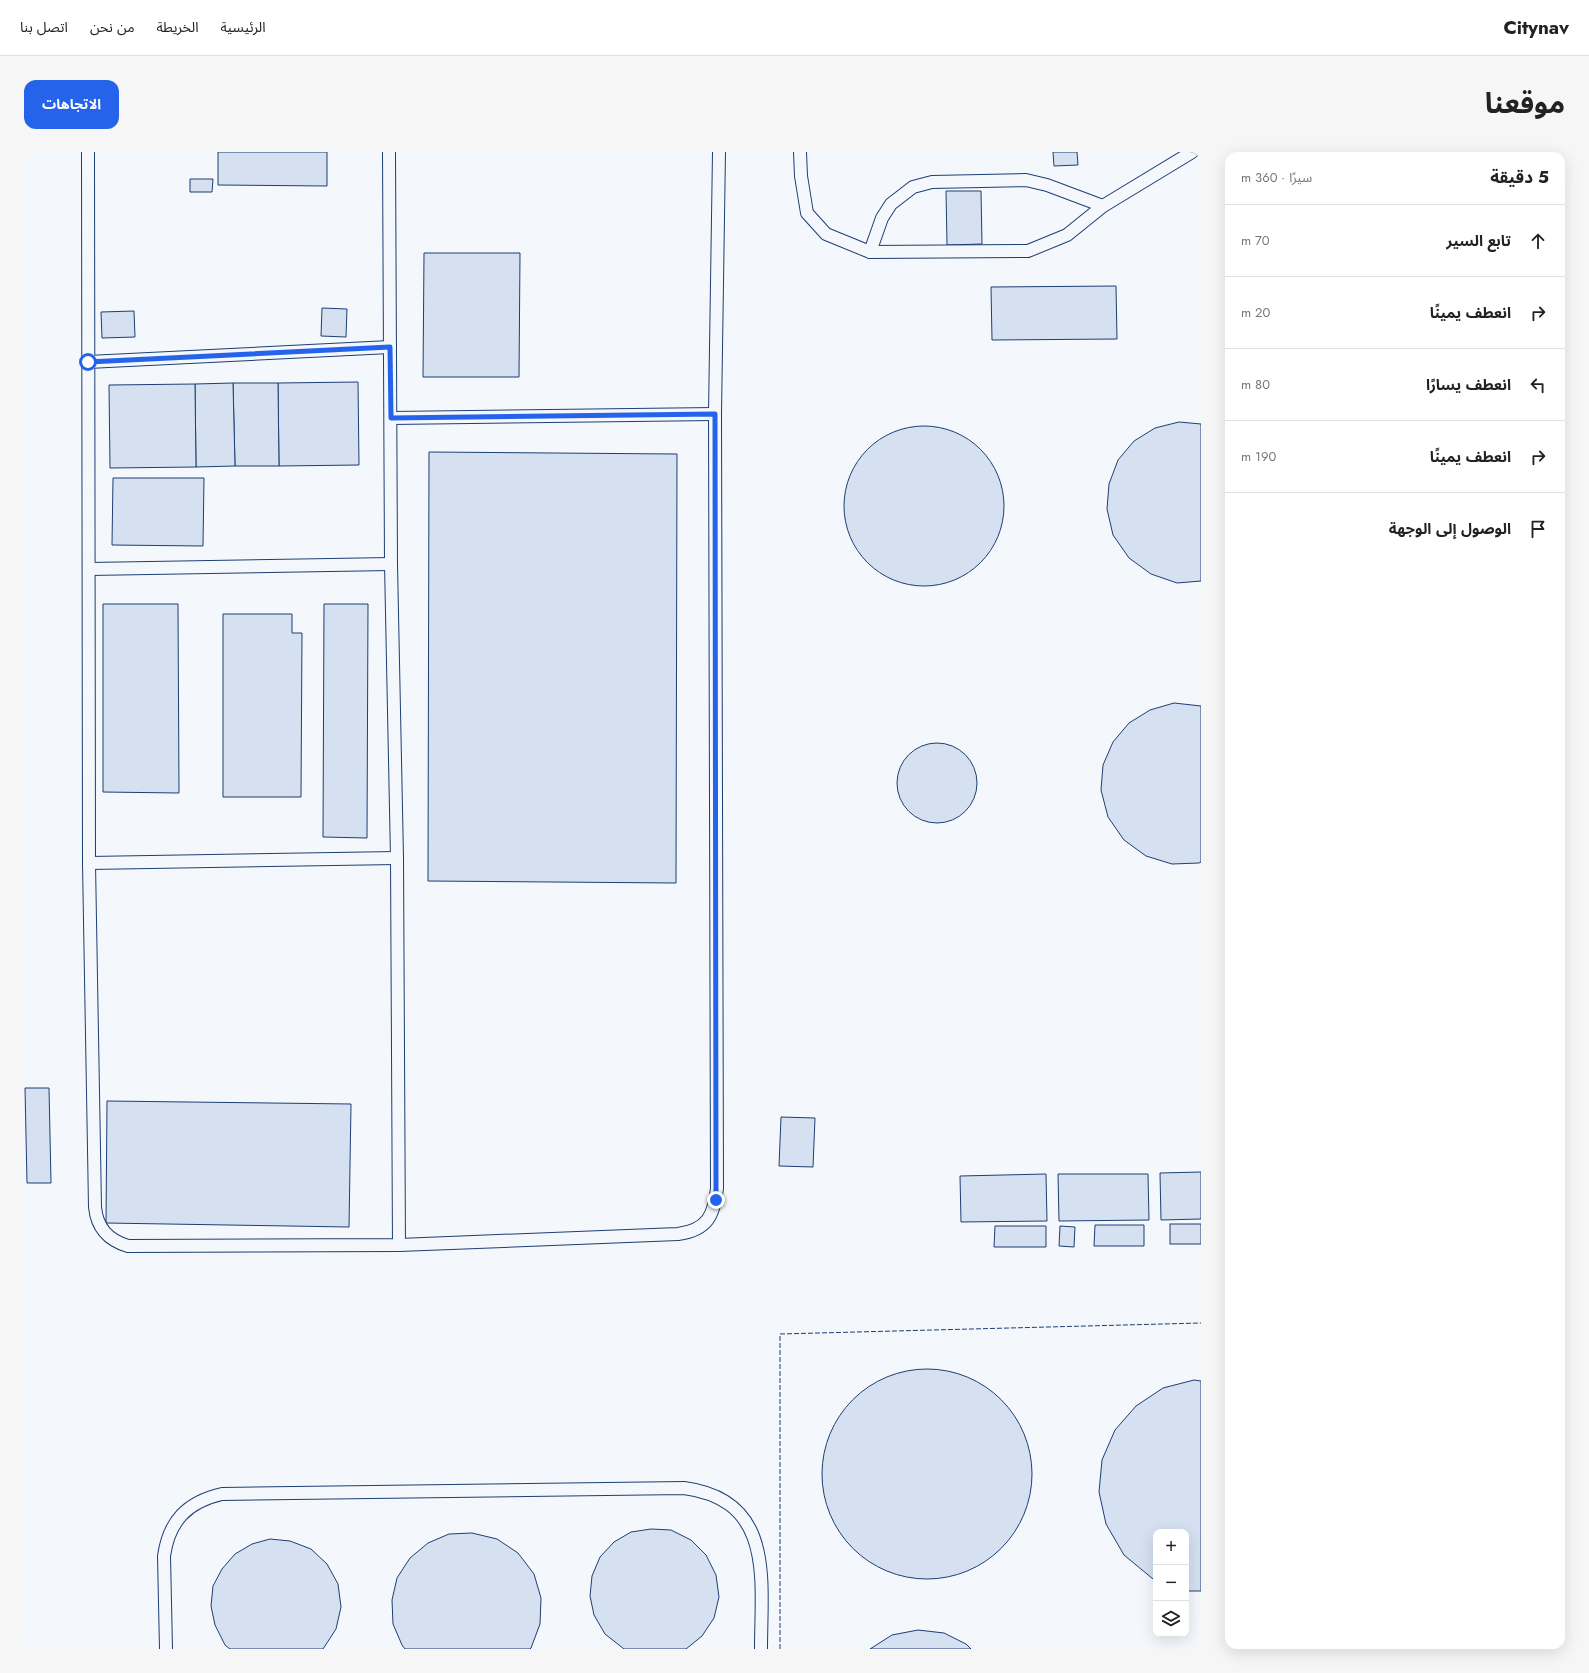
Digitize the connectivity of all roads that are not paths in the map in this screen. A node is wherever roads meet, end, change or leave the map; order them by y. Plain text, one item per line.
1 (88, 152) edge
2 (389, 152) edge
3 (719, 152) edge
4 (800, 152) edge
5 (1192, 152) edge
6 (1103, 206) junction
7 (870, 252) junction
8 (390, 347) junction
9 (88, 362) junction
10 (715, 414) junction
11 (391, 418) junction
12 (391, 564) junction
13 (89, 569) junction
14 (397, 858) junction
15 (89, 863) junction
16 (399, 1245) junction
17 (166, 1649) edge
18 (761, 1649) edge

1 - 9 lane
2 - 8 lane
3 - 10 lane
4 - 7 lane
5 - 6 lane
6 - 7 lane
6 - 7 lane
8 - 9 lane
8 - 11 lane
9 - 13 lane
10 - 11 lane
10 - 16 lane
11 - 12 lane
12 - 13 lane
12 - 14 lane
13 - 15 lane
14 - 15 lane
14 - 16 lane
15 - 16 lane
17 - 18 lane

